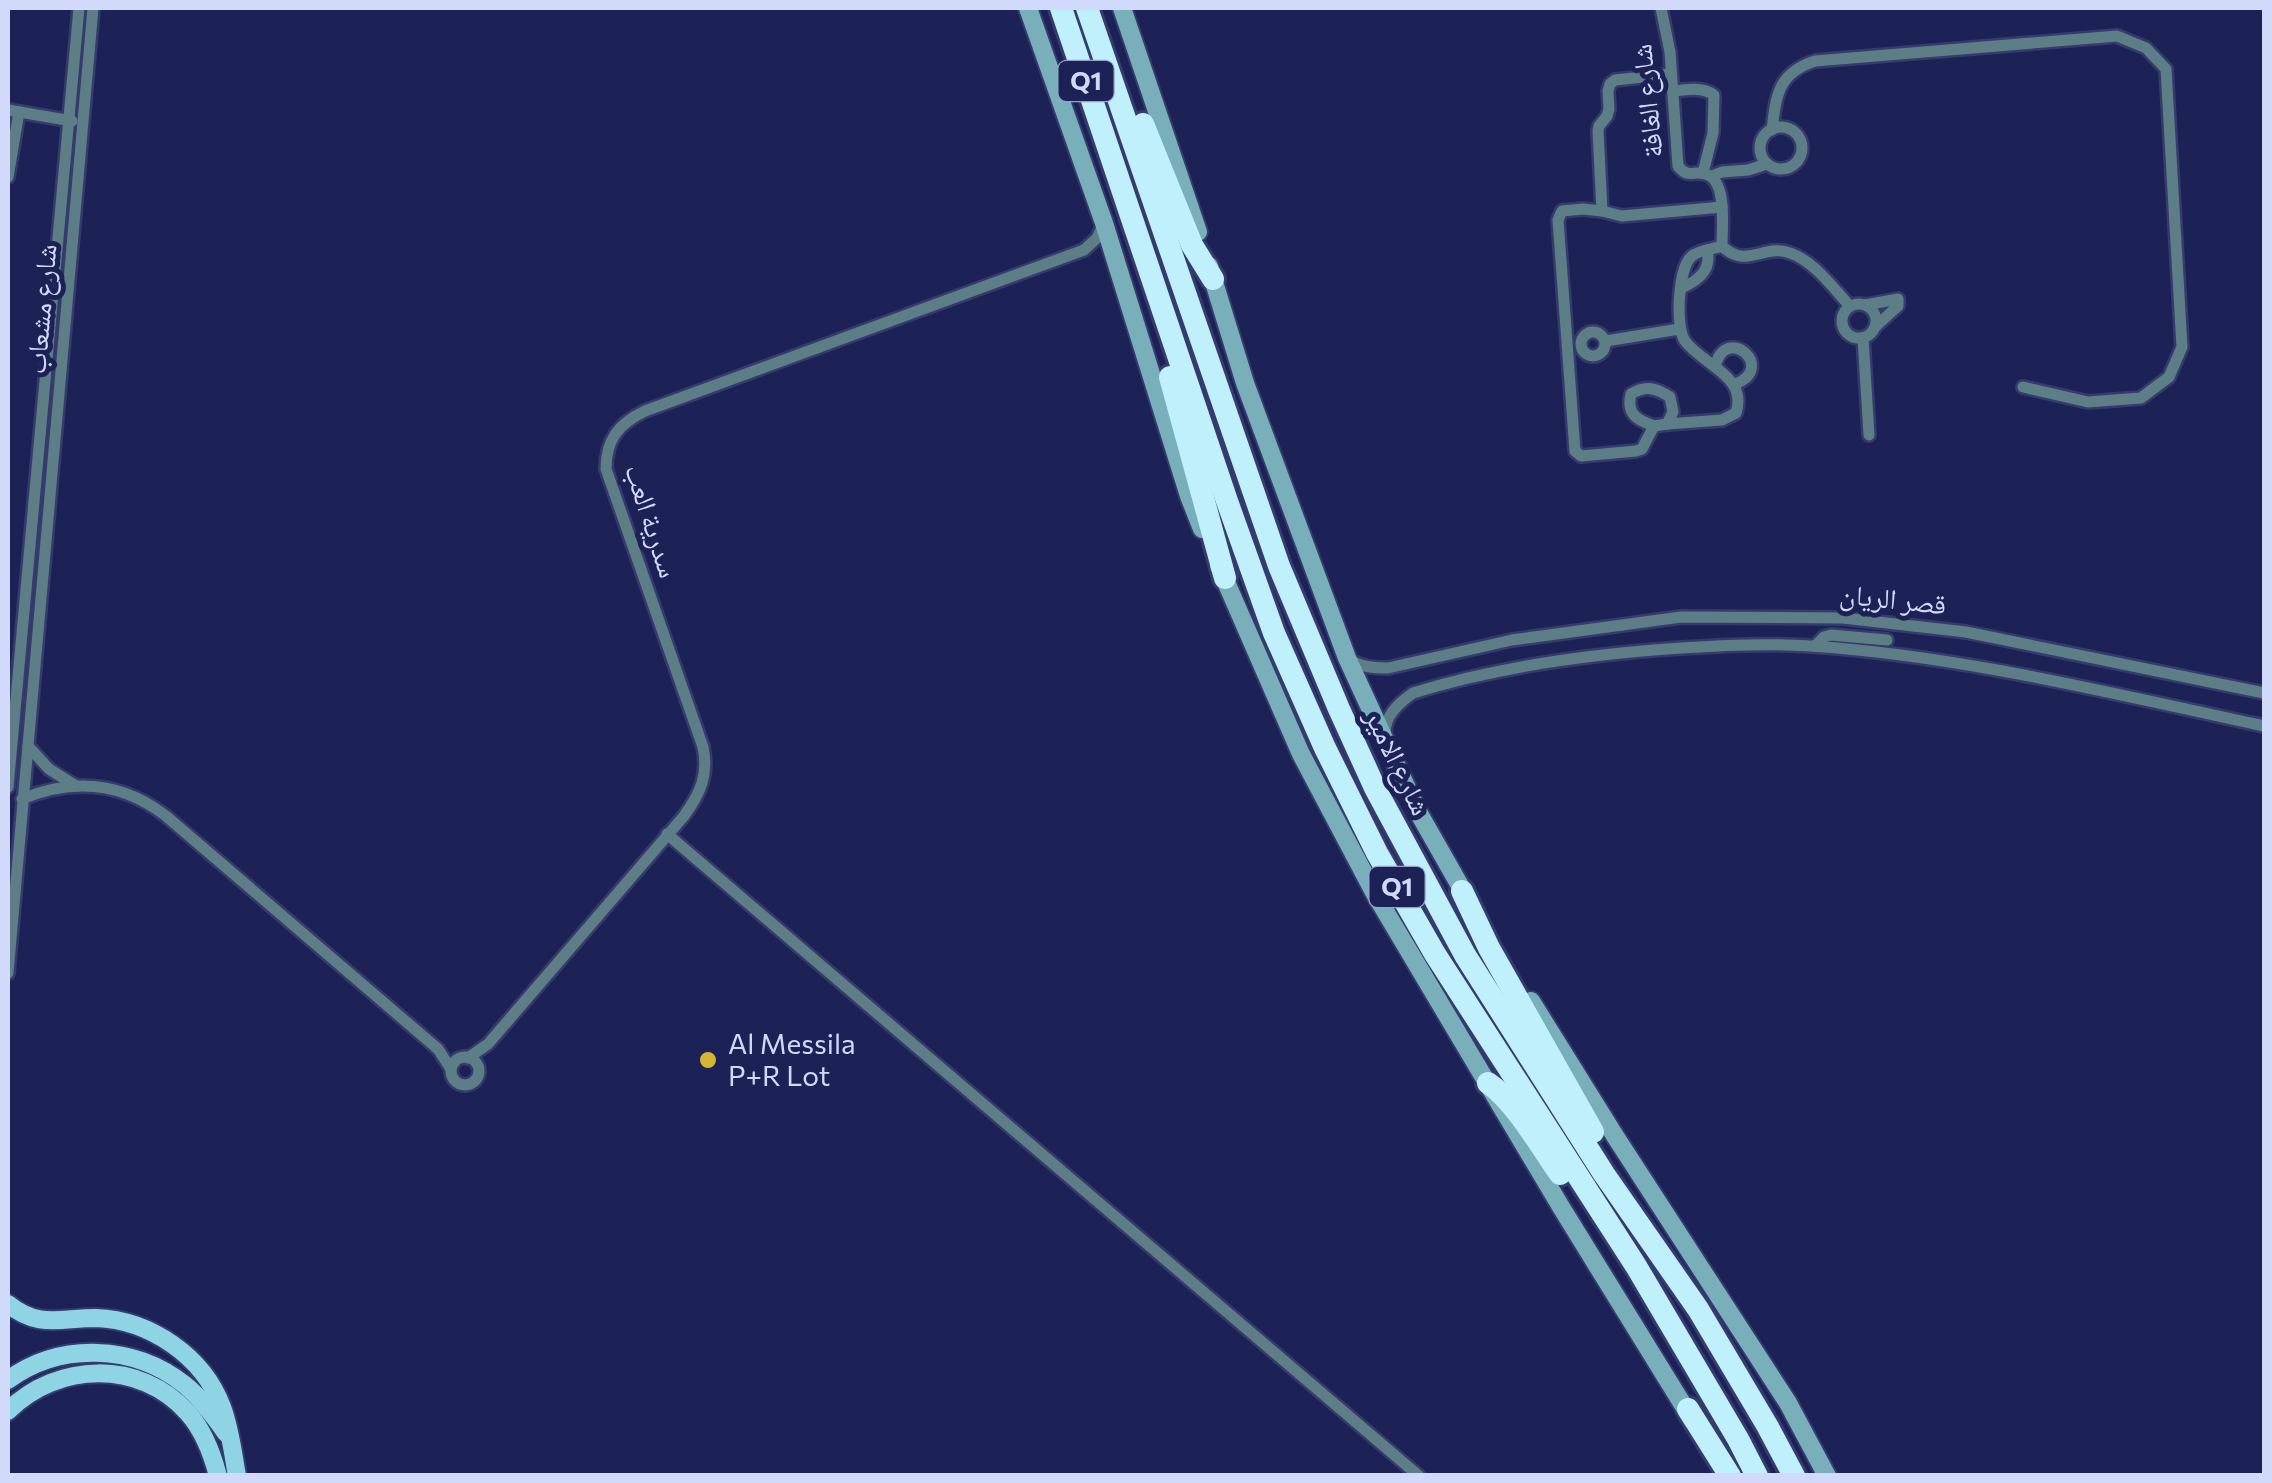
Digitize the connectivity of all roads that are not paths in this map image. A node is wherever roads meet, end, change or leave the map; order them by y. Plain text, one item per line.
1 (79, 8) edge
2 (93, 8) edge
3 (1028, 8) edge
4 (1061, 8) edge
5 (1086, 8) edge
6 (1122, 8) edge
7 (1661, 8) edge
8 (1099, 47) junction
9 (1671, 74) junction
10 (1672, 91) junction
11 (13, 111) edge
12 (76, 121) junction
13 (1772, 130) junction
14 (1768, 164) junction
15 (1708, 175) junction
16 (8, 177) edge
17 (1722, 206) junction
18 (1602, 211) junction
19 (1104, 223) junction
20 (1722, 246) junction
21 (1141, 247) junction
22 (1084, 250) junction
23 (1707, 250) junction
24 (1115, 259) junction
25 (1213, 278) junction
26 (1682, 288) junction
27 (1865, 305) junction
28 (1850, 306) junction
29 (1876, 326) junction
30 (1679, 329) junction
31 (1862, 338) junction
32 (1606, 341) dead end
33 (1715, 367) junction
34 (1734, 384) junction
35 (2023, 387) dead end
36 (41, 429) junction
37 (56, 430) junction
38 (1869, 435) dead end
39 (27, 578) junction
40 (1225, 578) junction
41 (43, 579) junction
42 (1886, 622) junction
43 (1888, 647) junction
44 (1512, 655) junction
45 (1346, 658) junction
46 (2264, 693) edge
47 (2264, 726) edge
48 (1385, 744) junction
49 (28, 746) junction
50 (76, 786) junction
51 (8, 787) edge
52 (22, 799) junction
53 (667, 834) junction
54 (1462, 891) junction
55 (8, 974) edge
56 (488, 1044) junction
57 (460, 1062) junction
58 (478, 1067) junction
59 (1488, 1083) junction
60 (1604, 1174) junction
61 (1636, 1266) junction
62 (8, 1304) edge
63 (8, 1380) edge
64 (8, 1410) edge
65 (1688, 1410) junction
66 (230, 1438) junction
67 (218, 1476) edge
68 (237, 1476) edge
69 (1419, 1476) edge
70 (1719, 1476) edge
71 (1730, 1476) edge
72 (1757, 1476) edge
73 (1794, 1476) edge
74 (1826, 1476) edge

1 - 12 street, شارع مشعاب
2 - 12 street, شارع مشعاب
3 - 19 main road
4 - 21 highway, Q1
5 - 8 highway, شارع الامير / Q1
6 - 25 main road, شارع الامير
7 - 9 street, شارع الغافة
8 - 25 highway
8 - 60 highway, شارع الامير / Q1
9 - 10 street, شارع الغافة
9 - 18 street
10 - 15 street, شارع الغافة
10 - 15 street
11 - 12 street
11 - 16 street
12 - 36 street, شارع مشعاب
12 - 37 street, شارع مشعاب
13 - 14 street
13 - 14 street
13 - 35 street
14 - 15 street
15 - 17 street, شارع الغافة
17 - 18 street
17 - 20 street, شارع الغافة
18 - 34 street
19 - 22 street
19 - 24 main road
20 - 23 street
20 - 28 street
21 - 40 highway
21 - 61 highway, Q1
22 - 24 street
22 - 53 street, سدرية العب
23 - 26 street
23 - 26 street
24 - 40 main road
25 - 45 main road, شارع الامير
26 - 30 street
27 - 28 street
27 - 29 street
27 - 29 street
28 - 31 street
29 - 31 street
30 - 32 street
30 - 33 street
31 - 38 street
33 - 34 street
33 - 34 street
36 - 37 street
36 - 39 street, شارع مشعاب
37 - 41 street, شارع مشعاب
39 - 41 street
39 - 51 street, شارع مشعاب
40 - 59 main road
41 - 49 street, شارع مشعاب
42 - 43 street
42 - 44 street, قصر الريان
42 - 46 street, قصر الريان
43 - 44 street, قصر الريان
43 - 47 street, قصر الريان
44 - 45 street, قصر الريان
44 - 48 street, قصر الريان
45 - 48 main road, شارع الامير
48 - 54 main road, شارع الامير
49 - 50 street
49 - 52 street, شارع مشعاب
50 - 52 street
50 - 57 street
52 - 55 street, شارع مشعاب
53 - 56 street, سدرية العب
53 - 69 street
54 - 60 highway
54 - 74 main road, شارع الامير
56 - 57 street, سدرية العب
56 - 58 street, سدرية العب
57 - 58 street
57 - 58 street
59 - 61 highway
59 - 65 main road
60 - 73 highway, شارع الامير / Q1
61 - 72 highway, Q1
62 - 66 main road
63 - 66 main road
64 - 67 main road
65 - 70 main road
65 - 71 highway
66 - 68 main road

